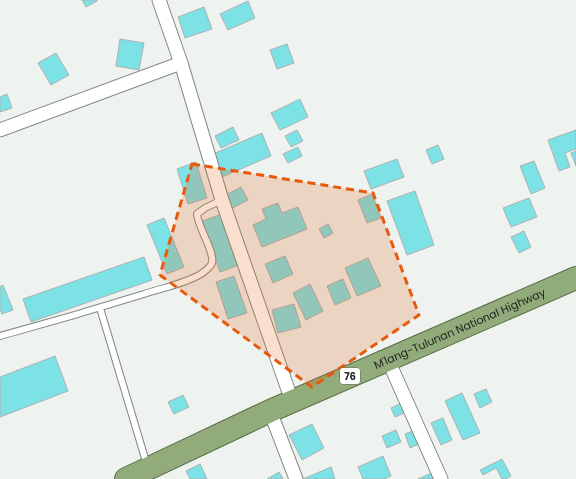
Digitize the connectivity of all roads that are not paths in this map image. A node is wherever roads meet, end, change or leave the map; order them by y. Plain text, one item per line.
1 (158, 0) edge
2 (181, 63) junction
3 (0, 130) edge
4 (222, 200) junction
5 (576, 278) edge
6 (100, 308) junction
7 (0, 336) edge
8 (388, 360) junction
9 (292, 401) junction
10 (270, 411) junction
11 (148, 468) junction
12 (126, 479) edge
13 (296, 479) edge
14 (442, 479) edge

1 - 2 street
2 - 3 street
2 - 4 street
4 - 6 lane
4 - 9 street
5 - 8 highway, M'lang-Tulunan National Highway / 76
6 - 7 lane
6 - 11 lane
8 - 9 highway, M'lang-Tulunan National Highway / 76
8 - 14 street
9 - 10 highway, M'lang-Tulunan National Highway / 76
10 - 11 highway, M'lang-Tulunan National Highway / 76
10 - 13 street
11 - 12 highway, M'lang-Tulunan National Highway / 76

